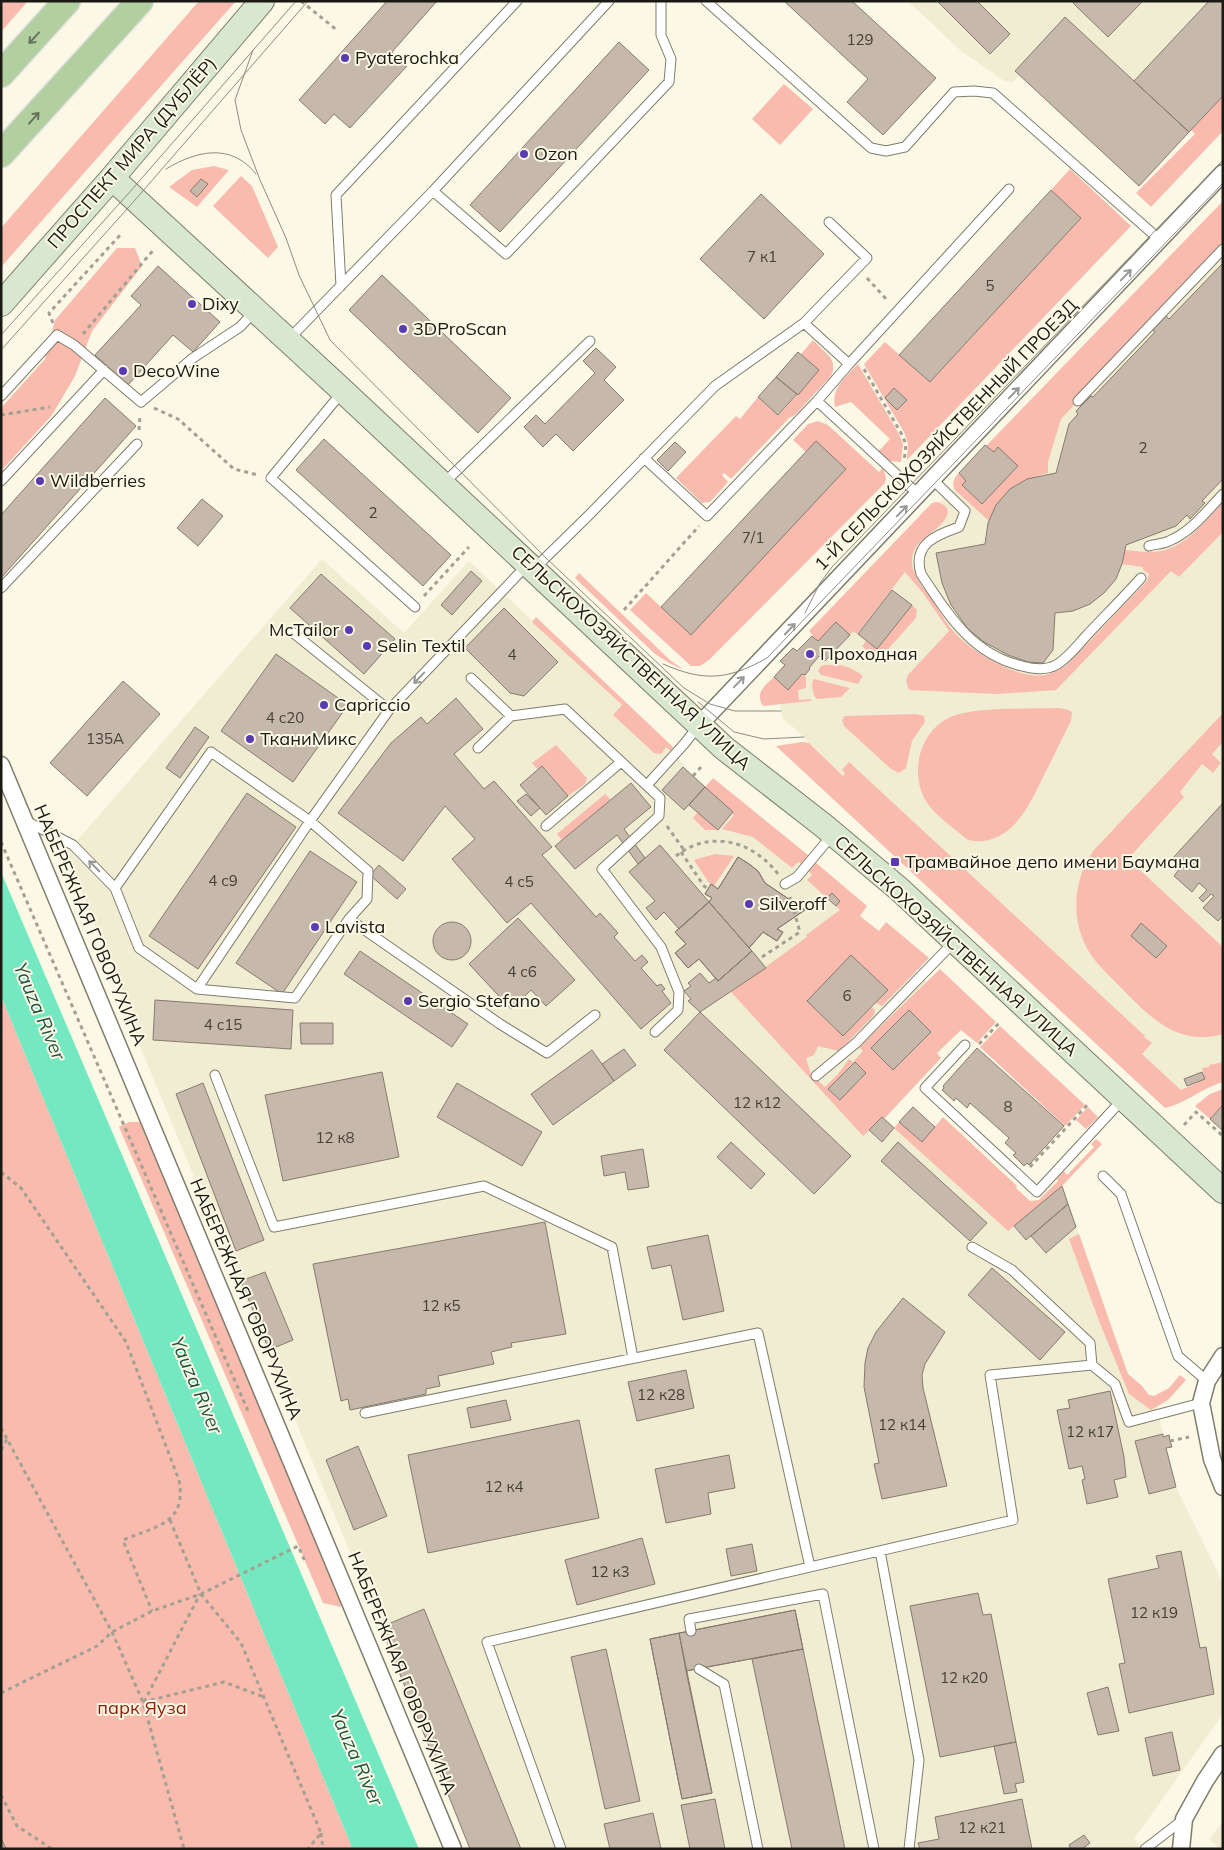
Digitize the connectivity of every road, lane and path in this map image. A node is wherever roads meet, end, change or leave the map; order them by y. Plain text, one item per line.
1 (67, 1) edge
2 (140, 1) edge
3 (262, 1) edge
4 (300, 1) edge
5 (517, 1) edge
6 (609, 1) edge
7 (661, 1) edge
8 (706, 1) edge
9 (338, 31) dead end
10 (1, 74) edge
11 (1, 154) edge
12 (1223, 173) edge
13 (112, 178) junction
14 (1009, 188) dead end
15 (434, 191) junction
16 (829, 222) dead end
17 (122, 233) dead end
18 (1160, 240) junction
19 (155, 248) dead end
20 (1223, 249) edge
21 (858, 268) junction
22 (341, 286) junction
23 (1, 304) edge
24 (255, 310) junction
25 (897, 311) junction
26 (49, 313) dead end
27 (804, 323) junction
28 (288, 340) junction
29 (590, 341) dead end
30 (74, 345) junction
31 (856, 356) junction
32 (849, 364) junction
33 (104, 370) junction
34 (343, 391) junction
35 (1, 396) edge
36 (817, 401) junction
37 (141, 402) junction
38 (1078, 402) dead end
39 (73, 403) junction
40 (1, 415) edge
41 (137, 444) joint
42 (644, 458) junction
43 (271, 478) junction
44 (900, 478) junction
45 (932, 479) junction
46 (1, 481) edge
47 (443, 484) junction
48 (918, 494) junction
49 (1223, 494) edge
50 (707, 516) junction
51 (1149, 546) dead end
52 (469, 547) dead end
53 (531, 566) junction
54 (1141, 578) dead end
55 (1, 588) edge
56 (414, 607) joint
57 (624, 610) dead end
58 (291, 631) dead end
59 (471, 678) dead end
60 (389, 710) junction
61 (511, 716) junction
62 (699, 725) junction
63 (478, 748) dead end
64 (621, 762) junction
65 (1, 765) edge
66 (702, 766) dead end
67 (693, 776) dead end
68 (647, 785) junction
69 (659, 816) junction
70 (24, 820) junction
71 (310, 820) junction
72 (546, 826) dead end
73 (833, 834) junction
74 (1, 842) edge
75 (683, 851) junction
76 (676, 856) dead end
77 (785, 884) junction
78 (115, 888) junction
79 (708, 889) dead end
80 (350, 919) junction
81 (955, 942) junction
82 (762, 957) dead end
83 (197, 989) junction
84 (595, 1015) dead end
85 (1001, 1021) dead end
86 (655, 1032) dead end
87 (965, 1046) joint
88 (215, 1075) dead end
89 (816, 1076) dead end
90 (1123, 1099) junction
91 (1089, 1103) dead end
92 (1182, 1127) dead end
93 (1223, 1136) edge
94 (1, 1172) edge
95 (1103, 1176) dead end
96 (1020, 1177) junction
97 (1223, 1191) edge
98 (972, 1247) dead end
99 (1223, 1356) edge
100 (633, 1358) junction
101 (1092, 1365) junction
102 (1207, 1381) junction
103 (1201, 1403) junction
104 (365, 1413) dead end
105 (251, 1417) dead end
106 (1, 1428) edge
107 (7, 1439) junction
108 (1, 1450) edge
109 (1223, 1487) edge
110 (170, 1520) junction
111 (880, 1551) junction
112 (305, 1561) dead end
113 (810, 1567) junction
114 (201, 1594) junction
115 (152, 1611) junction
116 (691, 1631) dead end
117 (112, 1632) junction
118 (699, 1669) dead end
119 (1, 1693) edge
120 (264, 1697) junction
121 (143, 1702) junction
122 (1223, 1754) edge
123 (1, 1795) edge
124 (1184, 1819) junction
125 (321, 1833) junction
126 (52, 1849) edge
127 (184, 1849) edge
128 (308, 1849) edge
129 (324, 1849) edge
130 (452, 1849) edge
131 (560, 1849) edge
132 (758, 1849) edge
133 (874, 1849) edge
134 (909, 1849) edge
135 (1145, 1849) edge
136 (1181, 1849) edge

1 -> 10 main road
11 -> 2 main road
3 - 13 main road, ПРОСПЕКТ МИРА (ДУБЛЁР)
4 - 9 path
5 - 22 lane
6 - 15 lane
7 - 15 lane
8 - 18 lane
12 - 18 street, 1-Й СЕЛЬСКОХОЗЯЙСТВЕННЫЙ ПРОЕЗД
13 - 23 main road, ПРОСПЕКТ МИРА (ДУБЛЁР)
13 - 24 main road, СЕЛЬСКОХОЗЯЙСТВЕННАЯ УЛИЦА
14 - 25 lane
15 - 22 lane
16 - 21 lane
17 - 26 path
45 -> 18 street, 1-Й СЕЛЬСКОХОЗЯЙСТВЕННЫЙ ПРОЕЗД
19 - 30 path
20 - 38 lane
21 - 25 path
21 - 27 lane
22 - 28 lane
24 - 28 main road, СЕЛЬСКОХОЗЯЙСТВЕННАЯ УЛИЦА
24 - 37 lane
25 - 31 lane
27 - 32 lane
27 - 42 lane
28 - 34 main road, СЕЛЬСКОХОЗЯЙСТВЕННАЯ УЛИЦА
29 - 47 lane
30 - 33 lane
30 - 35 lane
31 - 32 lane
31 - 44 path
32 - 36 lane
33 - 37 lane
33 - 39 lane
34 - 43 lane
34 - 47 main road, СЕЛЬСКОХОЗЯЙСТВЕННАЯ УЛИЦА
36 - 44 lane
36 - 50 lane
37 - 41 path
37 - 43 path
39 - 40 path
39 - 46 lane
41 - 55 lane
42 - 50 lane
42 - 53 lane
43 - 56 lane
44 - 48 lane
45 - 48 street, 1-Й СЕЛЬСКОХОЗЯЙСТВЕННЫЙ ПРОЕЗД
45 - 54 lane
47 - 53 main road, СЕЛЬСКОХОЗЯЙСТВЕННАЯ УЛИЦА
62 -> 48 street, 1-Й СЕЛЬСКОХОЗЯЙСТВЕННЫЙ ПРОЕЗД
49 - 51 lane
50 - 57 path
52 - 56 path
53 -> 60 lane
53 - 62 main road, СЕЛЬСКОХОЗЯЙСТВЕННАЯ УЛИЦА
58 - 60 lane
59 - 61 lane
60 - 71 lane
61 - 63 lane
61 - 64 lane
62 - 68 lane
62 - 73 main road, СЕЛЬСКОХОЗЯЙСТВЕННАЯ УЛИЦА
64 - 68 lane
64 - 72 lane
65 - 70 street, НАБЕРЕЖНАЯ ГОВОРУХИНА
66 - 67 path
68 - 69 lane
69 - 75 path
69 - 86 lane
78 -> 70 lane
70 - 130 street, НАБЕРЕЖНАЯ ГОВОРУХИНА
71 - 78 lane
71 - 80 lane
71 - 83 lane
73 - 77 lane
73 - 81 main road, СЕЛЬСКОХОЗЯЙСТВЕННАЯ УЛИЦА
74 - 105 path
75 - 76 path
75 - 77 path
75 - 79 path
77 - 82 path
78 - 83 lane
80 - 83 lane
80 - 84 lane
81 - 89 lane
81 - 90 main road, СЕЛЬСКОХОЗЯЙСТВЕННАЯ УЛИЦА
85 - 87 path
87 - 96 lane
88 - 100 lane
90 - 96 lane
90 - 97 main road, СЕЛЬСКОХОЗЯЙСТВЕННАЯ УЛИЦА
91 - 96 path
92 - 93 path
94 - 110 path
95 - 102 lane
98 - 101 lane
99 - 102 street
100 - 104 lane
100 - 113 lane
101 - 103 lane
101 - 111 lane
102 - 103 street
103 - 109 street
106 - 107 path
107 - 108 path
107 - 117 path
110 - 114 path
110 - 115 path
111 - 113 lane
111 - 134 lane
112 - 114 path
113 - 131 lane
114 - 115 path
114 - 120 path
114 - 121 path
115 - 117 path
116 - 133 lane
117 - 119 path
117 - 121 path
118 - 132 lane
120 - 121 path
120 - 125 path
121 - 127 path
122 - 124 street
123 - 126 path
124 - 135 lane
124 - 136 street
125 - 128 path
125 - 129 path

